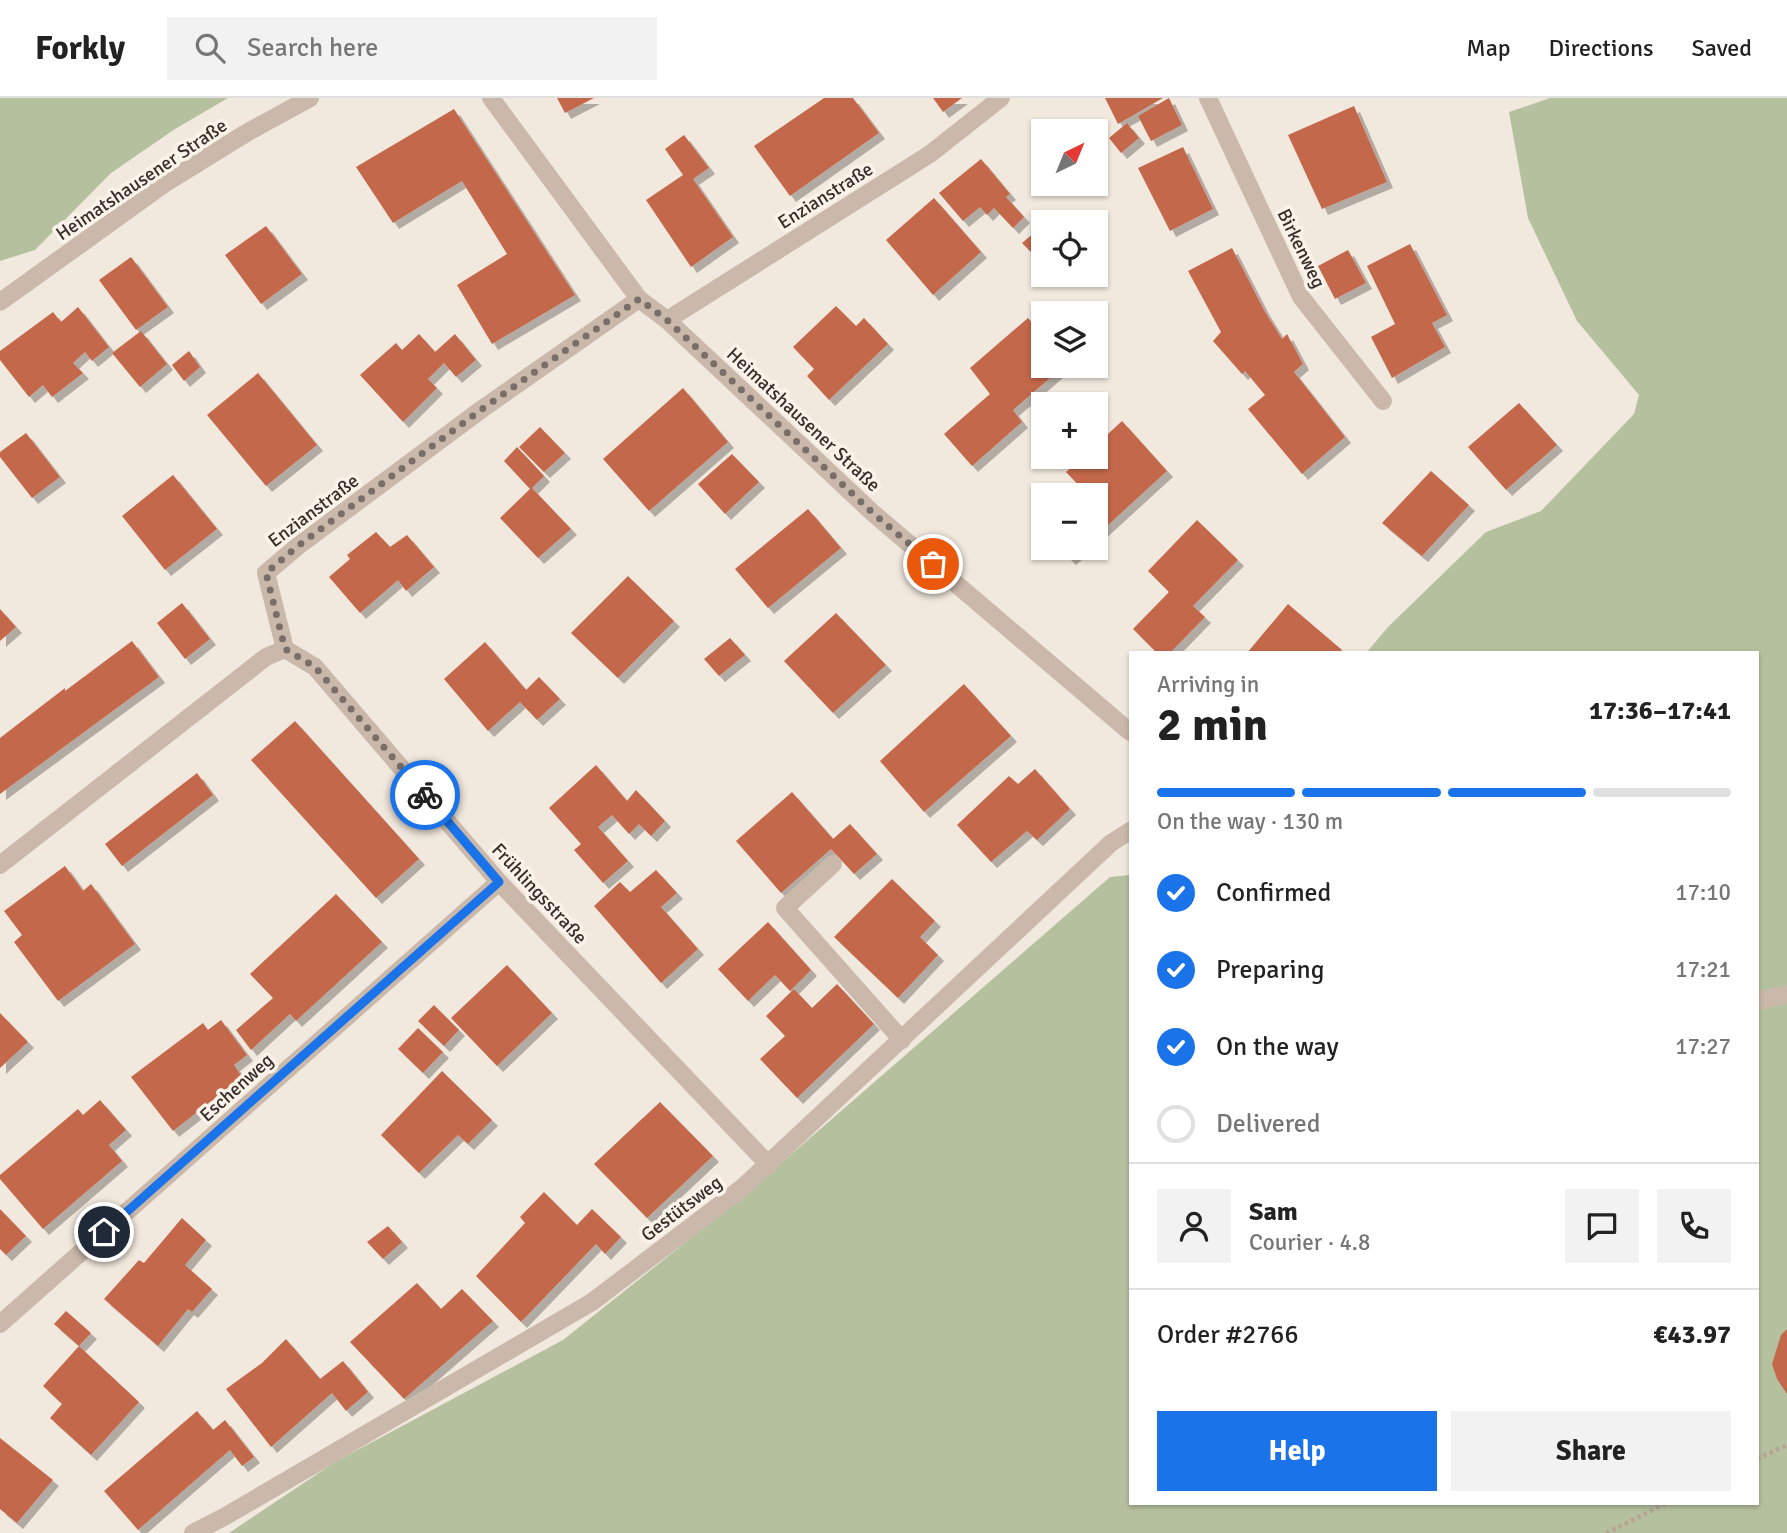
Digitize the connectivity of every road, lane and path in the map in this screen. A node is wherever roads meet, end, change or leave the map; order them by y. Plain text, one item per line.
1 (310, 98) edge
2 (491, 98) edge
3 (1000, 98) edge
4 (1208, 98) edge
5 (639, 299) junction
6 (0, 302) edge
7 (667, 320) junction
8 (1383, 401) dead end
9 (285, 649) junction
10 (1129, 731) edge
11 (1129, 832) edge
12 (833, 864) dead end
13 (0, 865) edge
14 (499, 882) junction
15 (1787, 994) edge
16 (1759, 1001) edge
17 (902, 1040) junction
18 (769, 1165) junction
19 (0, 1324) edge
20 (1787, 1445) edge
21 (1759, 1458) edge
22 (1663, 1505) edge
23 (192, 1533) edge
24 (1606, 1533) edge

1 - 6 street, Heimatshausener Straße
2 - 5 street, Heimatshausener Straße
3 - 7 street, Enzianstraße
4 - 8 street, Birkenweg
5 - 7 street, Heimatshausener Straße
5 - 9 street, Enzianstraße
7 - 10 street, Heimatshausener Straße
9 - 13 street
9 - 14 street, Frühlingsstraße
11 - 17 street, Gestütsweg
12 - 17 street
14 - 18 street, Frühlingsstraße
14 - 19 street, Eschenweg
15 - 16 street
17 - 18 street, Gestütsweg
18 - 23 street, Gestütsweg
20 - 21 path
22 - 24 path

